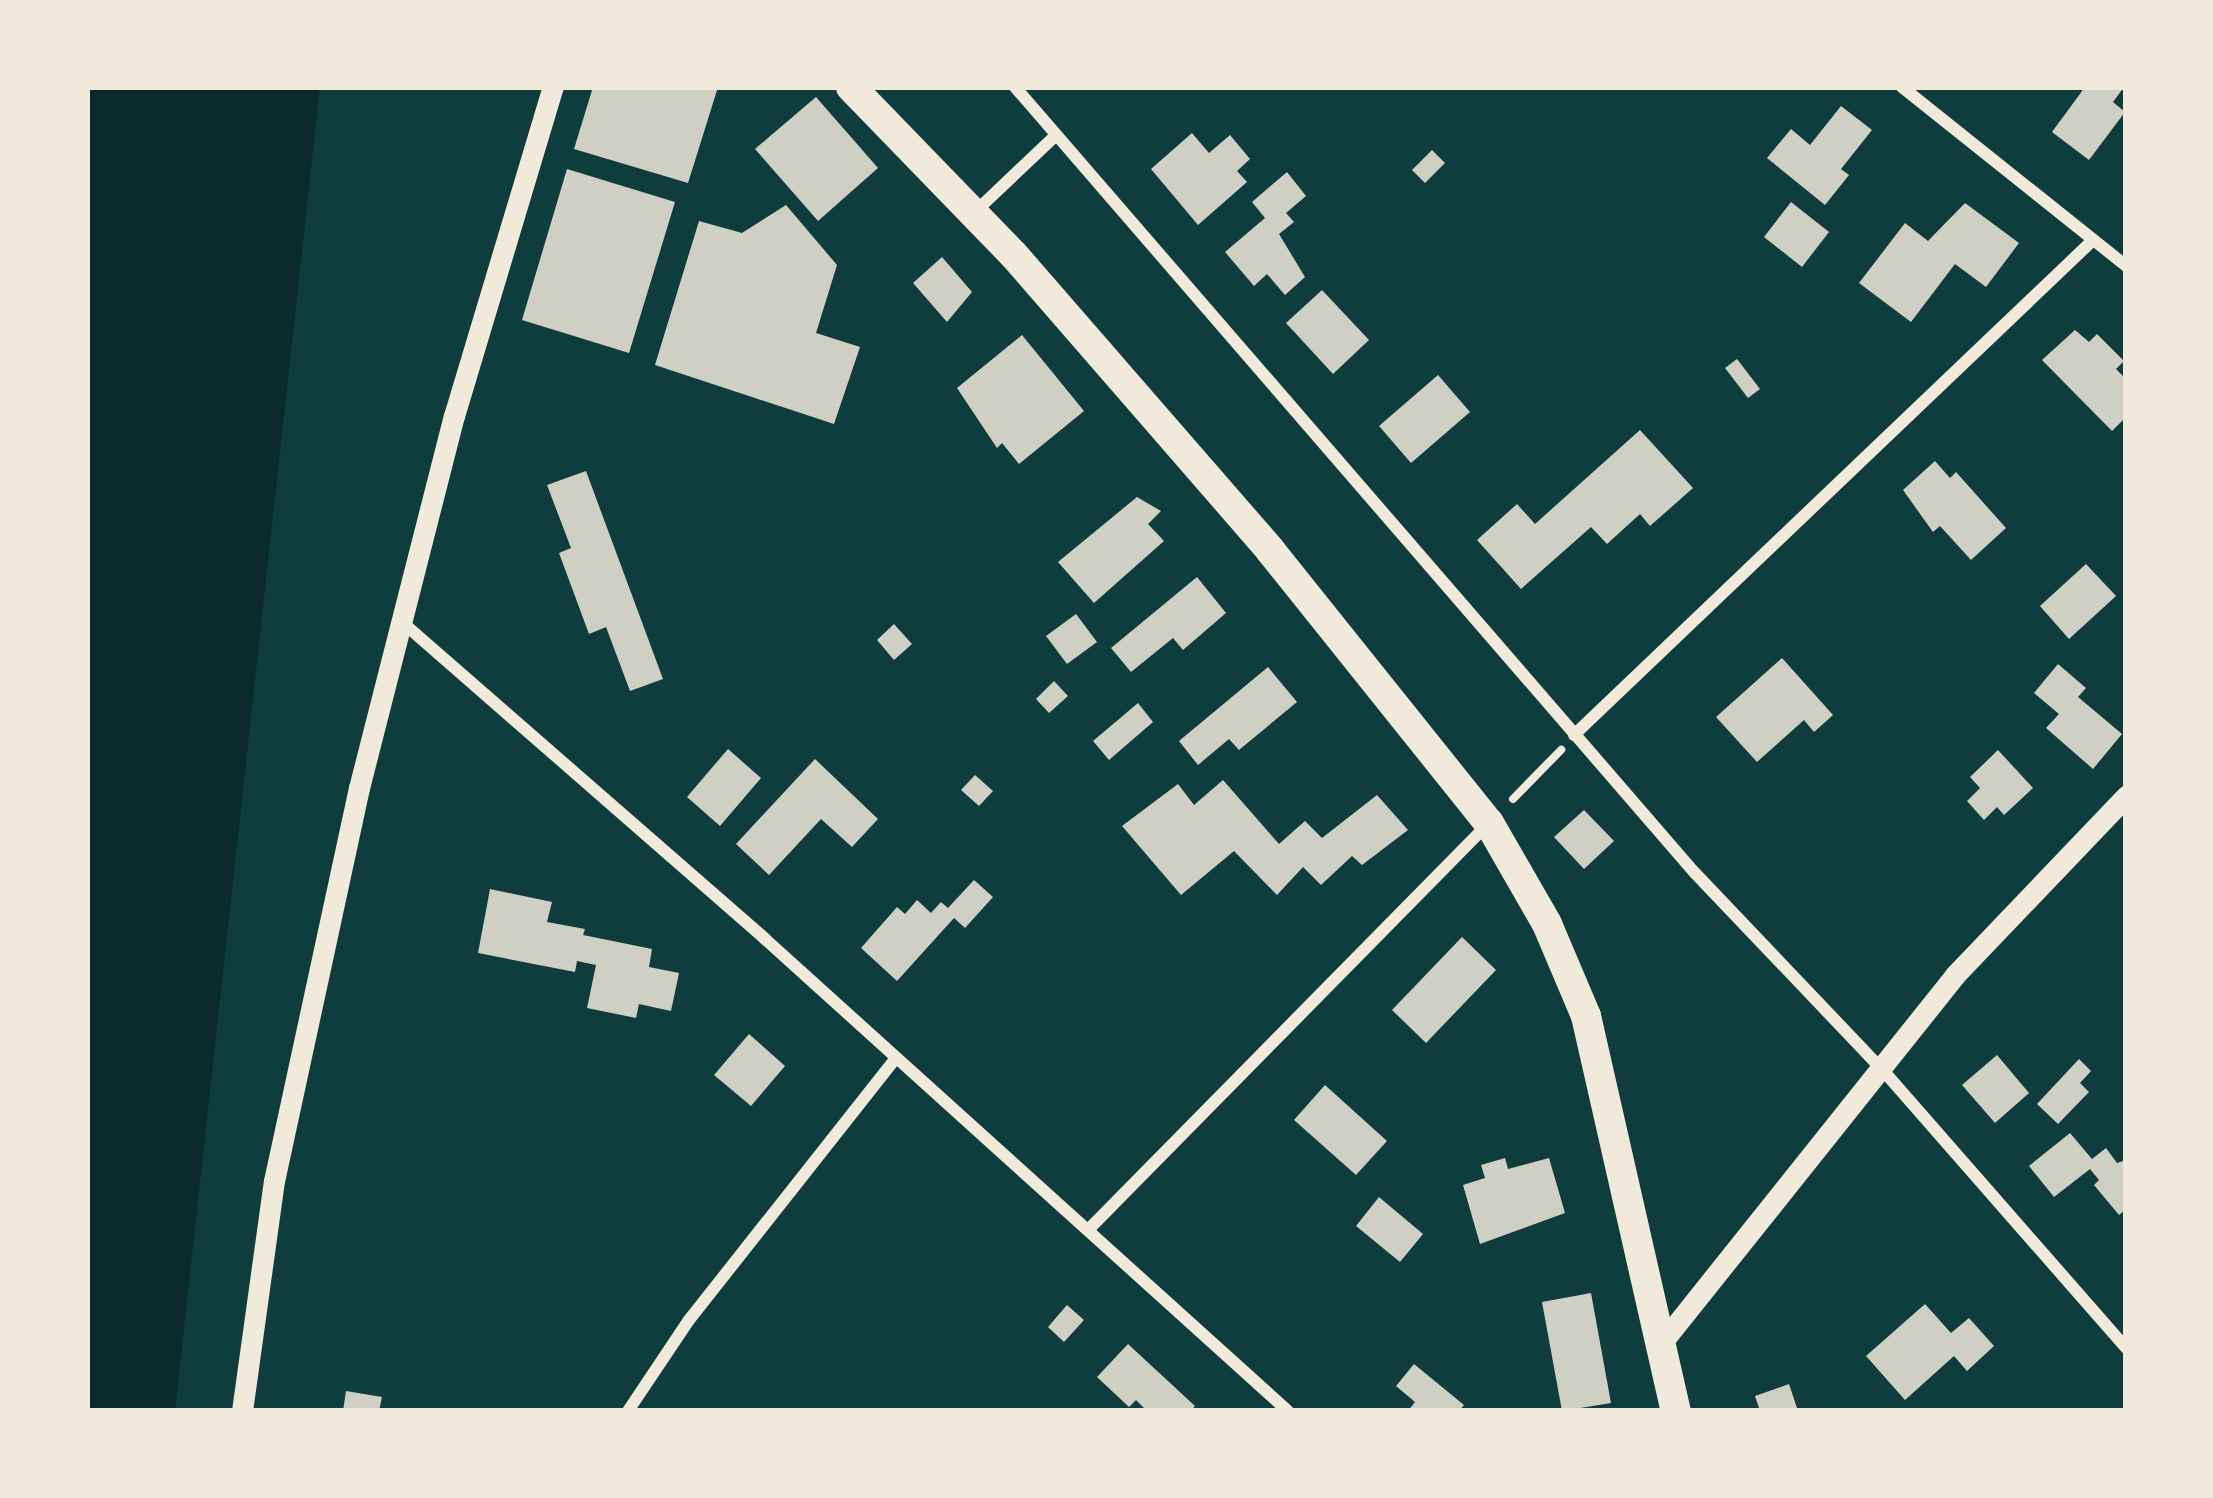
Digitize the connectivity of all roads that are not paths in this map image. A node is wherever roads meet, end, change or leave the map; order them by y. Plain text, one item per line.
1 (553, 87) edge
2 (851, 87) edge
3 (1015, 87) edge
4 (1902, 87) edge
5 (1056, 135) junction
6 (976, 211) junction
7 (2093, 240) junction
8 (2126, 266) edge
9 (401, 621) junction
10 (1574, 735) junction
11 (2126, 796) edge
12 (1489, 823) junction
13 (896, 1058) junction
14 (1880, 1068) junction
15 (1088, 1230) junction
16 (1663, 1341) junction
17 (2126, 1348) edge
18 (242, 1411) edge
19 (628, 1411) edge
20 (1288, 1411) edge
21 (1676, 1411) edge

1 - 9 street
2 - 6 main road
3 - 5 street
4 - 7 street
5 - 6 street
5 - 10 street
6 - 12 main road
7 - 8 street
7 - 10 street
9 - 13 street
9 - 18 street
10 - 14 street
11 - 14 street
12 - 15 street
12 - 16 main road
13 - 15 street
13 - 19 street
14 - 16 street
14 - 17 street
15 - 20 street
16 - 21 main road

